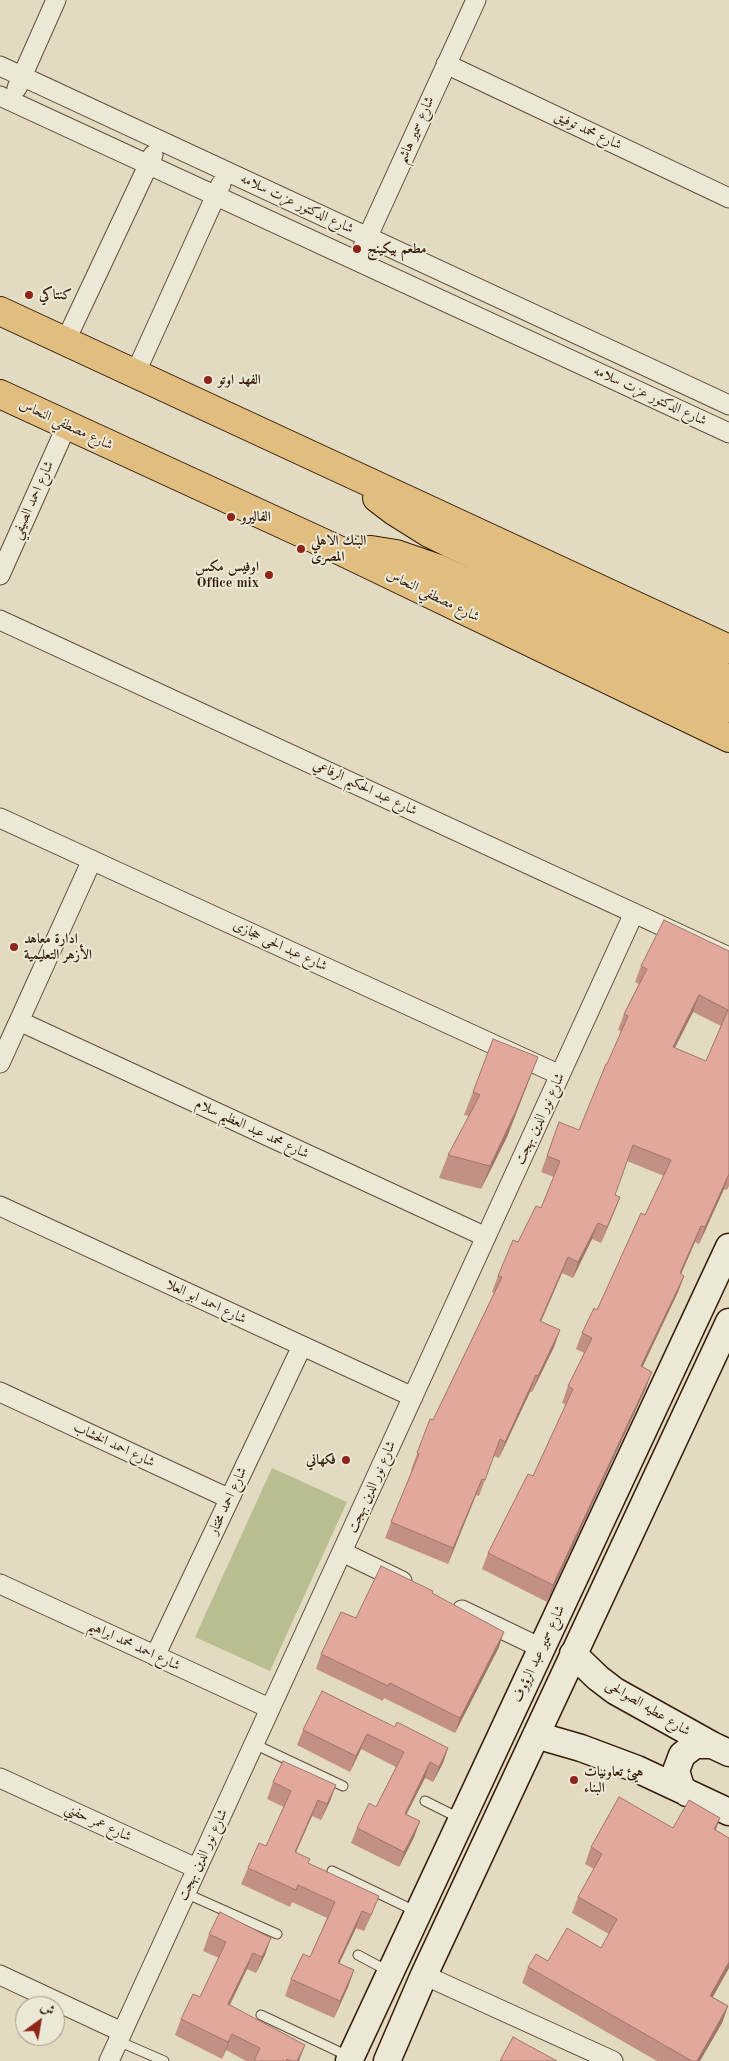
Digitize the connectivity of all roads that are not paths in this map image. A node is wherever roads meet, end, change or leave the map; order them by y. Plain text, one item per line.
1 (56, 0) edge
2 (476, 0) edge
3 (446, 64) junction
4 (0, 66) edge
5 (22, 76) junction
6 (5, 98) edge
7 (160, 140) junction
8 (149, 164) junction
9 (227, 171) junction
10 (216, 196) junction
11 (729, 198) edge
12 (368, 237) junction
13 (356, 261) junction
14 (0, 311) edge
15 (65, 342) junction
16 (135, 374) junction
17 (0, 394) edge
18 (729, 405) edge
19 (67, 425) junction
20 (729, 433) edge
21 (361, 478) junction
22 (343, 552) junction
23 (0, 575) edge
24 (0, 620) edge
25 (729, 648) edge
26 (729, 680) edge
27 (729, 708) edge
28 (729, 738) edge
29 (0, 818) edge
30 (92, 860) junction
31 (634, 913) junction
32 (729, 958) edge
33 (19, 1021) junction
34 (0, 1063) edge
35 (560, 1075) junction
36 (0, 1206) edge
37 (486, 1237) junction
38 (729, 1247) edge
39 (729, 1322) edge
40 (302, 1346) junction
41 (0, 1392) edge
42 (413, 1397) junction
43 (228, 1498) junction
44 (342, 1552) junction
45 (0, 1584) edge
46 (420, 1590) edge
47 (446, 1602) edge
48 (541, 1648) junction
49 (573, 1654) junction
50 (155, 1656) junction
51 (269, 1708) junction
52 (536, 1735) junction
53 (254, 1744) junction
54 (720, 1749) edge
55 (0, 1778) edge
56 (343, 1786) dead end
57 (687, 1793) junction
58 (425, 1801) dead end
59 (729, 1812) edge
60 (462, 1819) junction
61 (196, 1868) junction
62 (332, 1871) dead end
63 (185, 1894) junction
64 (418, 1913) junction
65 (277, 1934) dead end
66 (358, 1955) dead end
67 (390, 1972) junction
68 (424, 1975) junction
69 (2, 1982) edge
70 (261, 2015) dead end
71 (120, 2036) junction
72 (350, 2059) edge
73 (109, 2061) edge
74 (164, 2061) edge
75 (387, 2061) edge
76 (613, 2061) edge

1 - 5 street
2 - 3 street, شارع سمير هاشم
3 - 11 street, شارع محمد توفيق
3 - 12 street, شارع سمير هاشم
4 - 5 street, شارع الدكتور عزت سلامه
5 - 6 street
5 - 7 street, شارع الدكتور عزت سلامه
6 - 8 street, شارع الدكتور عزت سلامه
7 - 8 street
7 - 9 street, شارع الدكتور عزت سلامه
8 - 10 street, شارع الدكتور عزت سلامه
8 - 15 street
9 - 10 street
9 - 12 street, شارع الدكتور عزت سلامه
10 - 13 street, شارع الدكتور عزت سلامه
10 - 16 street
12 - 13 street, شارع سمير هاشم
12 - 18 street, شارع الدكتور عزت سلامه
13 - 20 street, شارع الدكتور عزت سلامه
14 - 15 main road
15 - 16 main road
16 - 21 main road
17 - 19 main road, شارع مصطفي النحاس
19 - 22 main road, شارع مصطفي النحاس
19 - 23 street, شارع احمد الصيفي
21 - 25 main road
21 - 26 main road
22 - 27 main road
22 - 28 main road, شارع مصطفي النحاس
24 - 31 street, شارع عبد الحكيم الرفاعي
29 - 30 street, شارع عبد الحى حجازى
30 - 33 street
30 - 35 street, شارع عبد الحى حجازى
31 - 32 street, شارع عبد الحكيم الرفاعي
31 - 35 street, شارع نور الدين بهجت
33 - 34 street
33 - 37 street, شارع محمد عبد العظيم سلام
35 - 37 street, شارع نور الدين بهجت
36 - 40 street, شارع احمد ابو العلا
37 - 42 street, شارع نور الدين بهجت
38 - 48 street, شارع سمير عبد الرؤوف
39 - 49 street
40 - 42 street, شارع احمد ابو العلا
40 - 43 street, شارع احمد مختار
41 - 43 street, شارع احمد الخشاب
42 - 44 street, شارع نور الدين بهجت
43 - 50 street, شارع احمد مختار
44 - 46 street
44 - 51 street, شارع نور الدين بهجت
45 - 50 street, شارع احمد محمد ابراهيم
47 - 48 street
48 - 60 street, شارع سمير عبد الرؤوف
49 - 52 street
49 - 54 street, شارع عطيه الصوالحى
50 - 51 street, شارع احمد محمد ابراهيم
51 - 53 street, شارع نور الدين بهجت
52 - 57 street
52 - 68 street
53 - 56 lane
53 - 61 street, شارع نور الدين بهجت
54 - 57 street
55 - 61 street, شارع عمر حفني
57 - 59 street
58 - 60 lane
60 - 64 street, شارع سمير عبد الرؤوف
61 - 63 street, شارع نور الدين بهجت
62 - 64 lane
63 - 65 lane
63 - 71 street, شارع نور الدين بهجت
64 - 67 street, شارع سمير عبد الرؤوف
66 - 67 lane
67 - 72 street, شارع سمير عبد الرؤوف
68 - 75 street
68 - 76 street
69 - 71 street
70 - 72 lane
71 - 73 street, شارع نور الدين بهجت
71 - 74 lane

